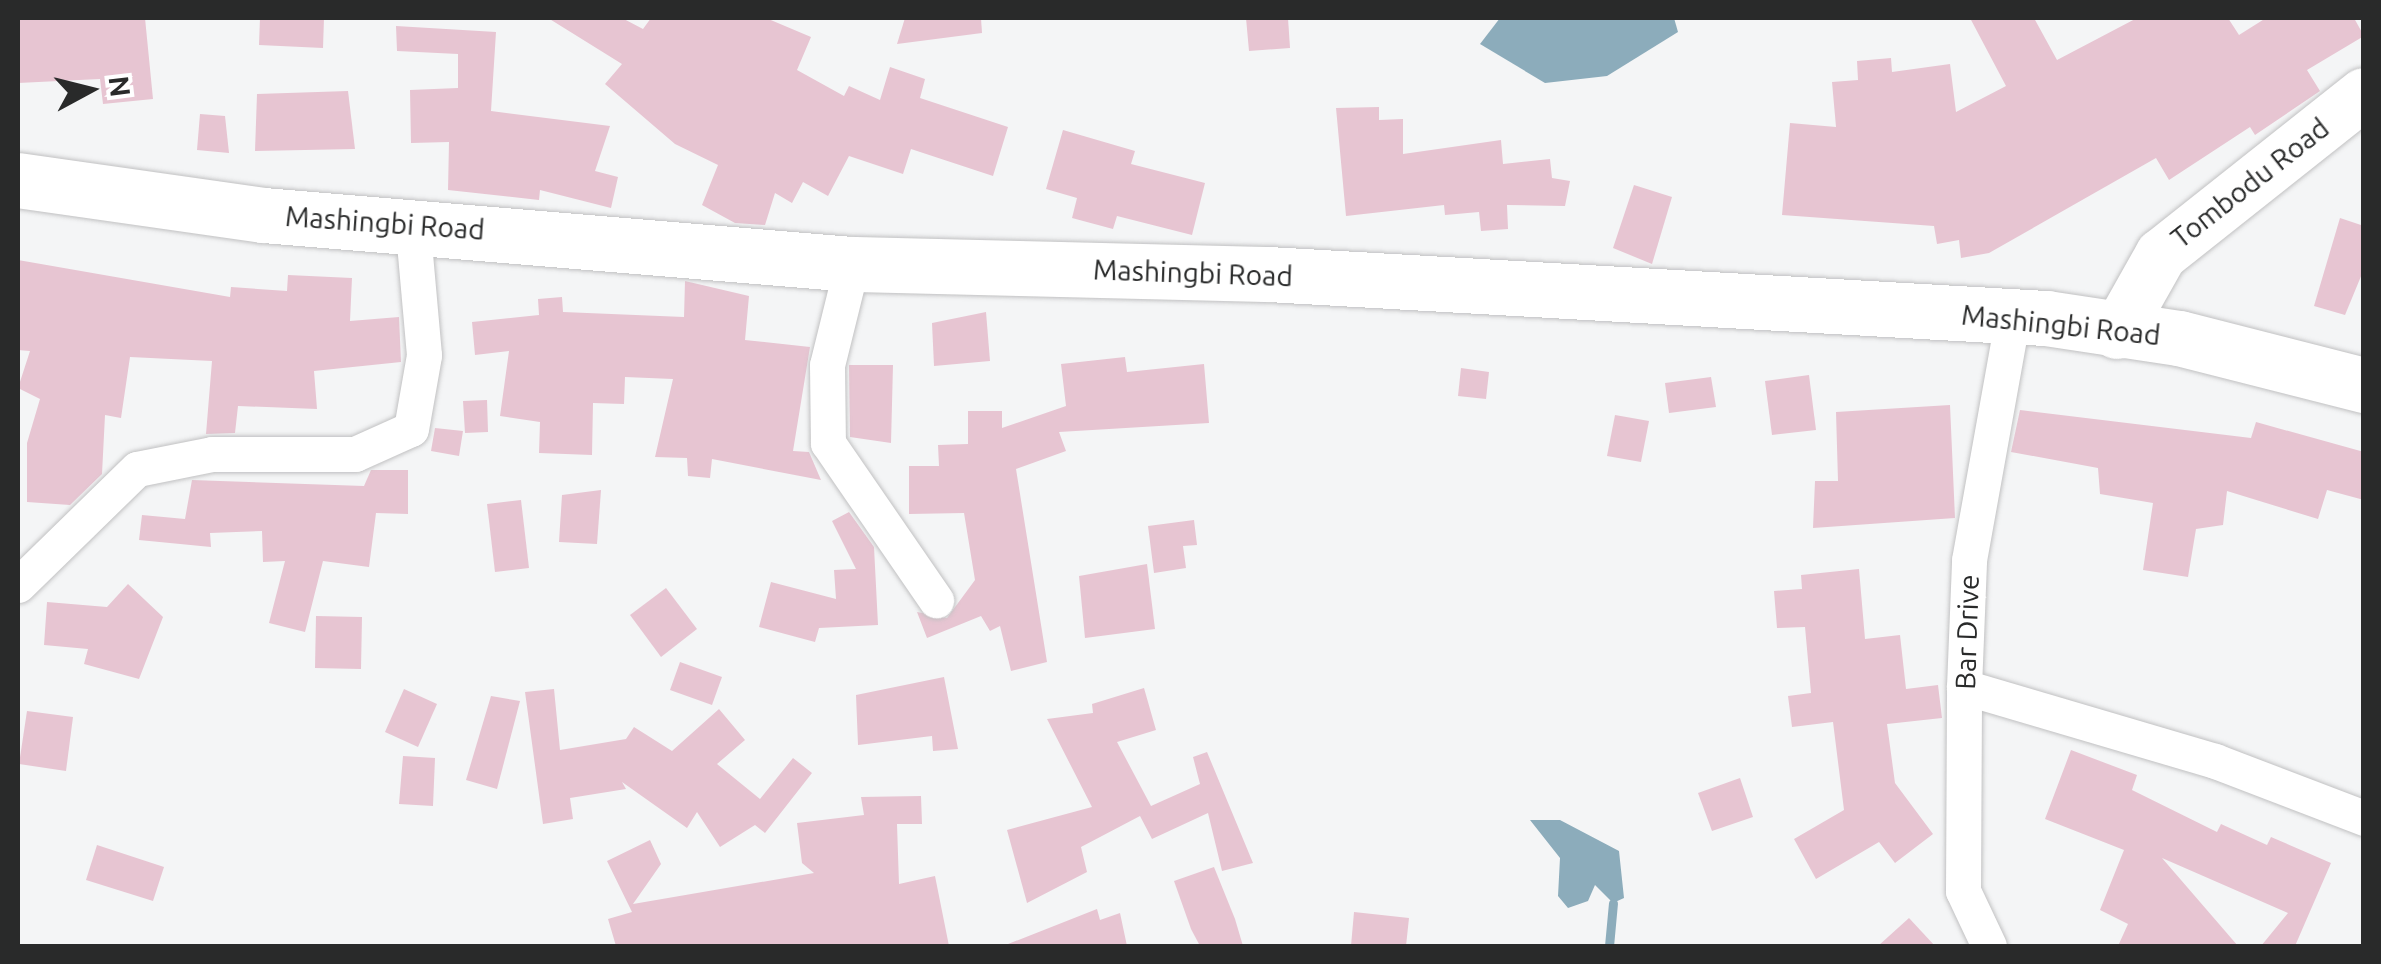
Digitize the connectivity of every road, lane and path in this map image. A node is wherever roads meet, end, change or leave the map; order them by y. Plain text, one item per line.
1 (2364, 94) edge
2 (18, 180) edge
3 (412, 221) junction
4 (852, 264) junction
5 (2013, 316) junction
6 (2116, 332) junction
7 (2364, 385) edge
8 (18, 585) edge
9 (936, 600) dead end
10 (1964, 687) junction
11 (2364, 818) edge
12 (1990, 946) edge

1 - 6 main road, Tombodu Road
2 - 3 main road, Mashingbi Road
3 - 4 main road, Mashingbi Road
3 - 8 street
4 - 5 main road, Mashingbi Road
4 - 9 street
5 - 6 main road, Mashingbi Road
5 - 10 street, Bar Drive
6 - 7 main road, Mashingbi Road
10 - 11 street
10 - 12 street, Bar Drive

